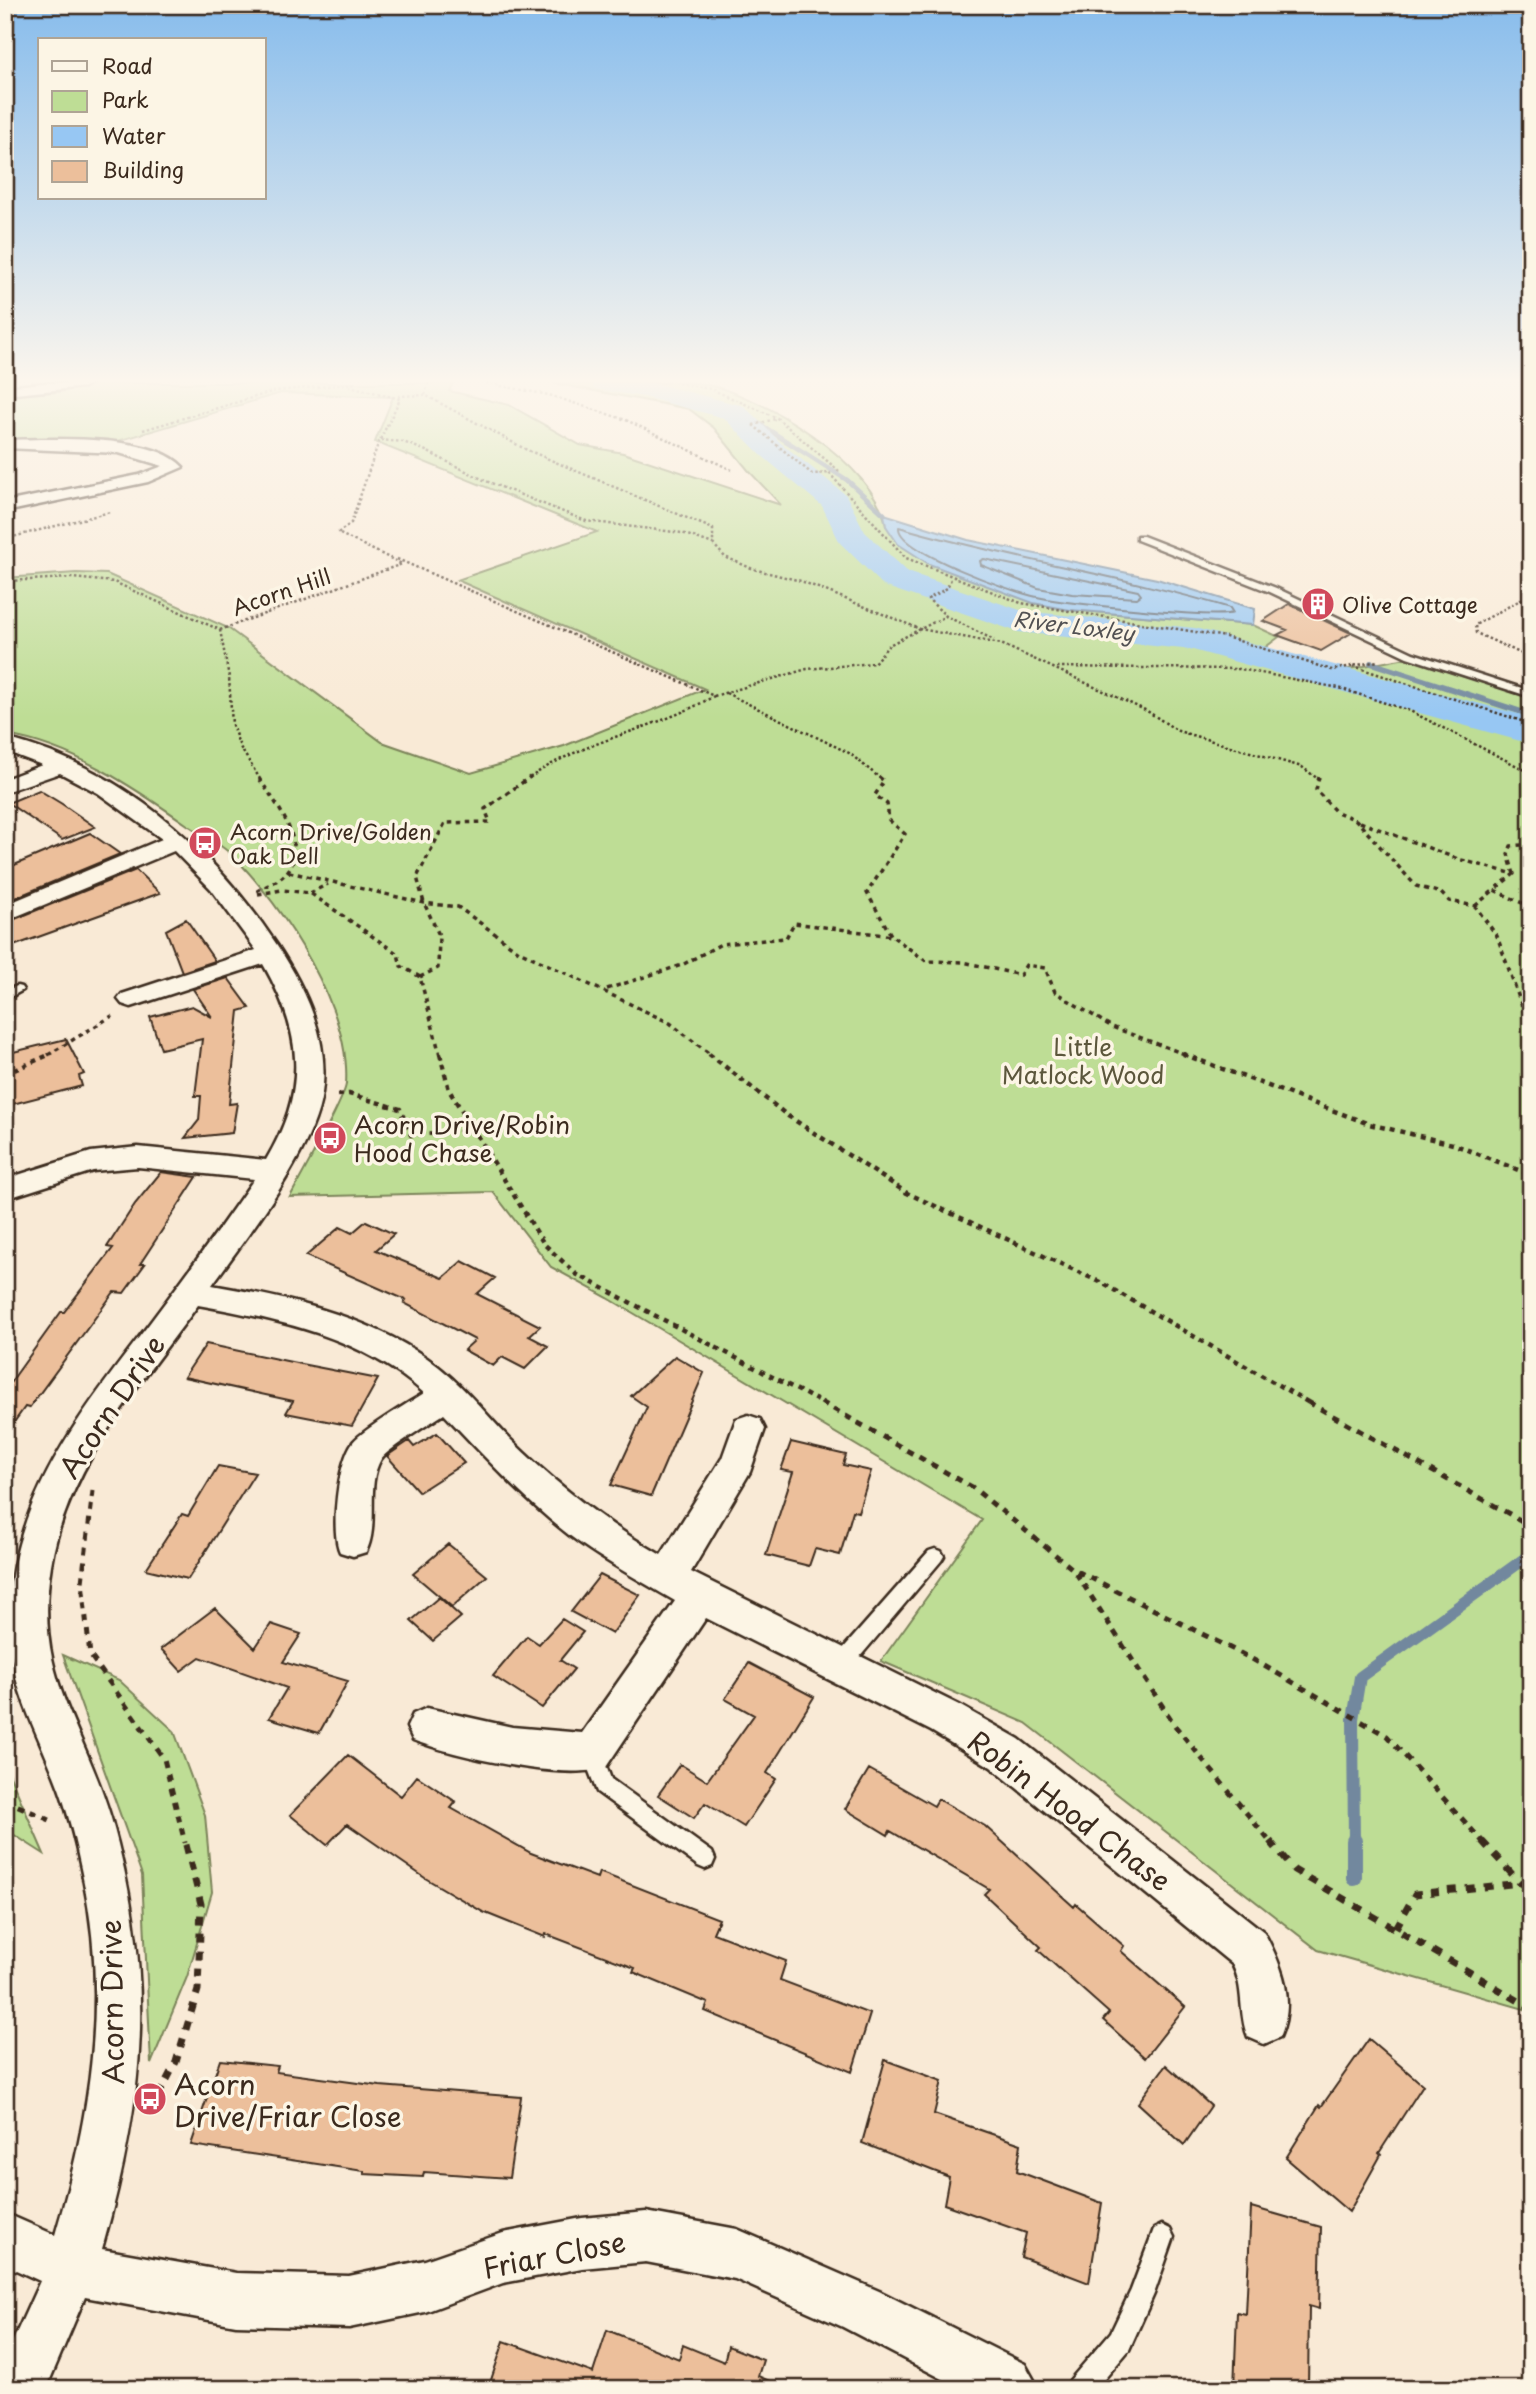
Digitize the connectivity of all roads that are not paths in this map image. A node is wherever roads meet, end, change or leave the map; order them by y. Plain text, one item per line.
1 (65, 495) edge
2 (5, 507) edge
3 (1140, 538) dead end
4 (1531, 694) edge
5 (5, 744) edge
6 (61, 765) junction
7 (5, 786) edge
8 (177, 841) junction
9 (5, 914) edge
10 (269, 954) junction
11 (131, 999) road end
12 (274, 1171) junction
13 (5, 1189) edge
14 (189, 1292) junction
15 (447, 1394) junction
16 (748, 1429) dead end
17 (353, 1541) dead end
18 (935, 1556) dead end
19 (684, 1586) junction
20 (17, 1638) edge
21 (839, 1667) junction
22 (427, 1727) dead end
23 (592, 1753) junction
24 (705, 1858) dead end
25 (1264, 2021) dead end
26 (1162, 2237) dead end
27 (5, 2238) edge
28 (70, 2269) junction
29 (19, 2389) edge
30 (1012, 2389) edge
31 (1079, 2389) edge

1 - 2 street
3 - 4 lane
5 - 6 street, Acorn Drive
6 - 7 street
6 - 8 street, Acorn Drive
8 - 9 street
8 - 10 street, Acorn Drive
10 - 11 street
10 - 12 street, Acorn Drive
12 - 13 street
12 - 14 street, Acorn Drive
14 - 15 street, Robin Hood Chase
14 - 20 street, Acorn Drive
15 - 17 street
15 - 19 street, Robin Hood Chase
16 - 19 street
18 - 21 lane
19 - 21 street, Robin Hood Chase
19 - 23 street
20 - 28 street, Acorn Drive
21 - 25 street, Robin Hood Chase
22 - 23 street
23 - 24 lane
26 - 31 lane
27 - 28 street, Friar Close
28 - 29 street, Acorn Drive
28 - 30 street, Friar Close

